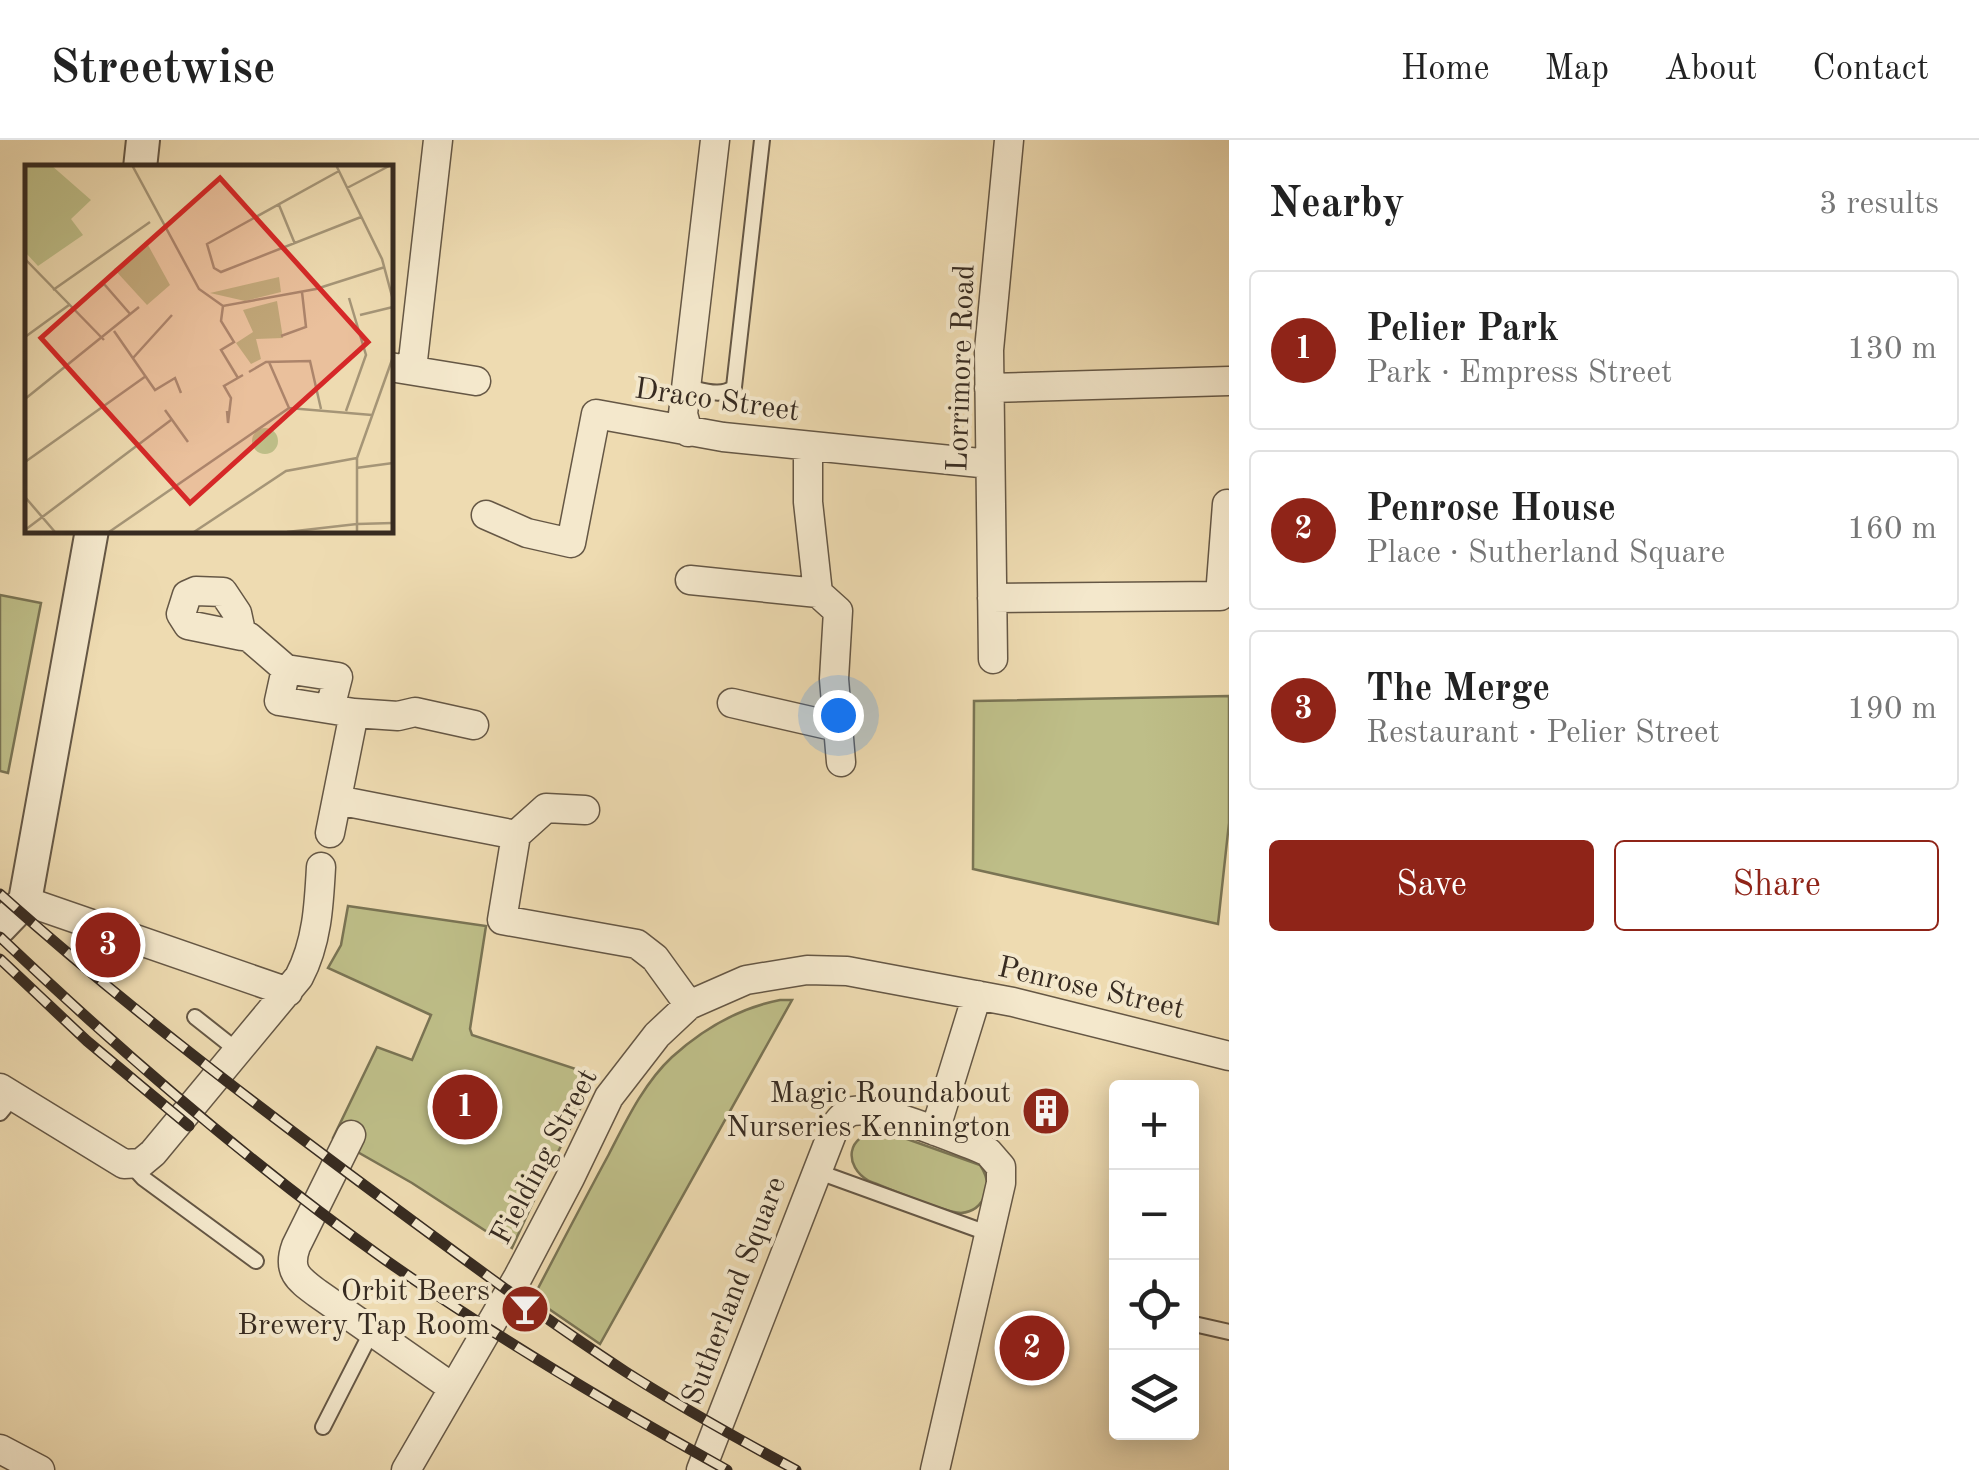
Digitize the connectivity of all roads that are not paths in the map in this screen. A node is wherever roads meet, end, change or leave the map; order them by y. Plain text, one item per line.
1 (143, 140) edge
2 (438, 140) edge
3 (714, 140) edge
4 (762, 140) edge
5 (1009, 140) edge
6 (140, 165) edge
7 (401, 368) edge
8 (476, 381) dead end
9 (1229, 381) edge
10 (687, 387) junction
11 (990, 388) junction
12 (688, 432) junction
13 (808, 447) junction
14 (990, 464) junction
15 (1227, 504) edge
16 (486, 515) dead end
17 (92, 532) edge
18 (690, 580) dead end
19 (818, 594) junction
20 (992, 598) junction
21 (242, 636) dead end
22 (993, 658) dead end
23 (732, 703) dead end
24 (342, 711) junction
25 (474, 724) dead end
26 (837, 727) junction
27 (841, 762) dead end
28 (337, 800) junction
29 (585, 810) dead end
30 (330, 833) dead end
31 (516, 835) junction
32 (321, 868) dead end
33 (25, 901) junction
34 (0, 927) edge
35 (938, 988) joint
36 (288, 992) junction
37 (977, 995) junction
38 (689, 1005) junction
39 (195, 1017) dead end
40 (238, 1050) junction
41 (1229, 1056) edge
42 (5, 1099) edge
43 (935, 1131) junction
44 (351, 1135) dead end
45 (132, 1165) junction
46 (816, 1171) junction
47 (990, 1234) junction
48 (256, 1261) dead end
49 (1199, 1325) edge
50 (372, 1331) junction
51 (1229, 1332) edge
52 (453, 1388) junction
53 (322, 1426) dead end
54 (0, 1449) edge
55 (40, 1470) edge
56 (406, 1470) edge
57 (702, 1470) edge
58 (935, 1470) edge

1 - 6 street
2 - 7 street
3 - 10 street
4 - 10 lane
5 - 11 street, Lorrimore Road
7 - 8 street
9 - 11 street
10 - 12 street
11 - 14 street, Lorrimore Road
12 - 13 street, Draco Street
12 - 16 street, Draco Street
13 - 14 street, Draco Street
13 - 19 street
14 - 20 street, Lorrimore Road
15 - 20 street
17 - 33 street
18 - 19 street
19 - 26 street
20 - 22 street, Lorrimore Road
21 - 24 street
23 - 26 street
24 - 25 street
24 - 28 street
26 - 27 street
28 - 30 street
28 - 31 street
29 - 31 street
31 - 38 street
32 - 36 street
33 - 34 street
33 - 36 street
35 - 37 street, Penrose Street
35 - 38 street, Fielding Street
36 - 40 street
37 - 41 street, Penrose Street
37 - 43 street
38 - 52 street, Fielding Street
39 - 40 lane
40 - 45 street
42 - 45 street
43 - 46 street, Sutherland Square
43 - 47 street, Sutherland Square
44 - 50 street
45 - 48 lane
46 - 47 lane
46 - 57 street, Sutherland Square
47 - 58 street, Sutherland Square
49 - 51 lane
50 - 52 street
50 - 53 lane
52 - 56 street, Fielding Street
54 - 55 street

